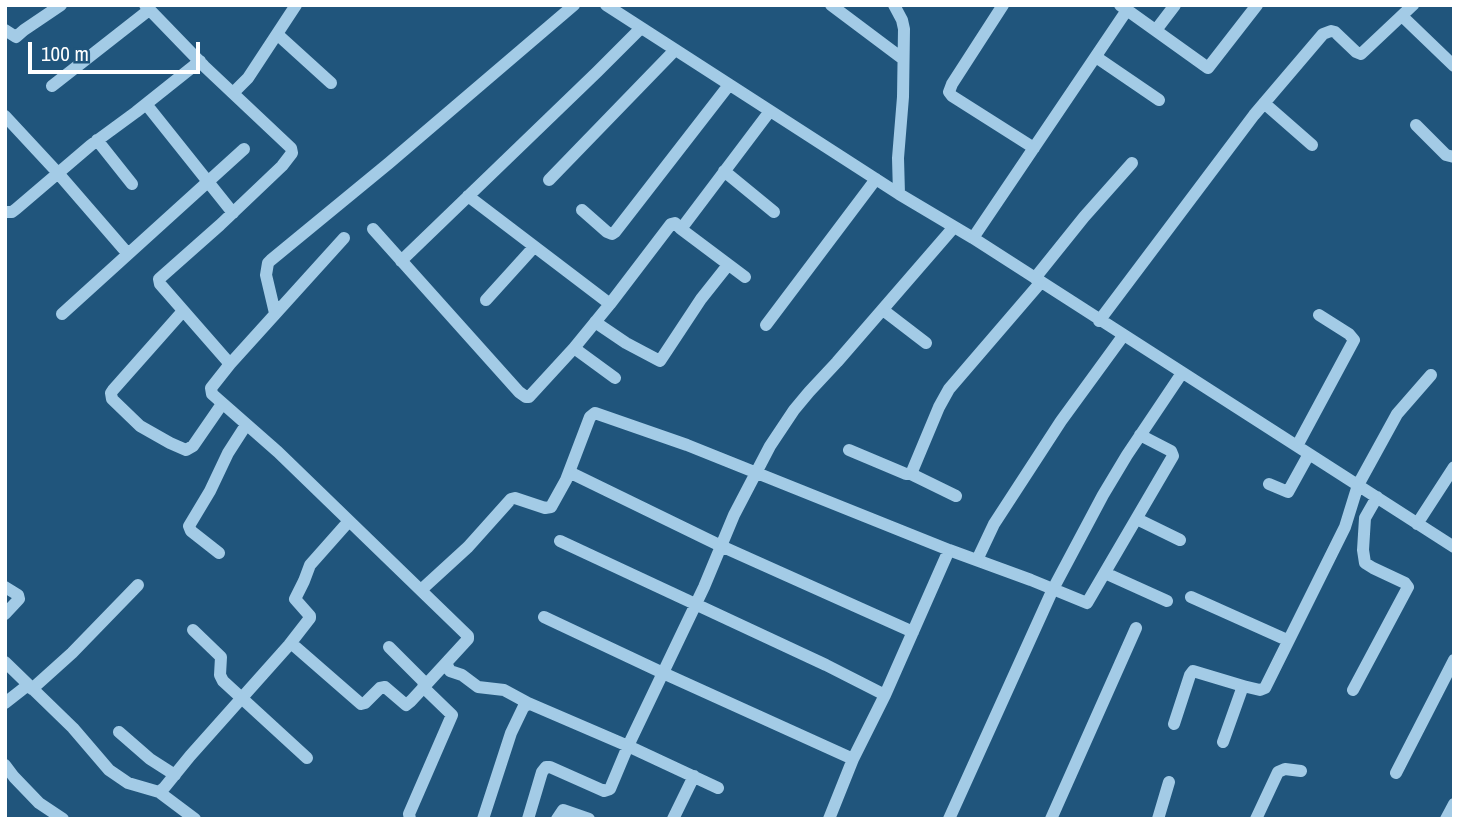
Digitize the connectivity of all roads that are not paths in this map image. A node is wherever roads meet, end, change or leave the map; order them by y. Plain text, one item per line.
1 (61, 5) edge
2 (278, 5) edge
3 (574, 5) edge
4 (606, 5) edge
5 (831, 5) edge
6 (894, 5) edge
7 (1003, 5) edge
8 (1175, 5) edge
9 (1257, 5) edge
10 (147, 8) edge
11 (1123, 8) edge
12 (1408, 9) edge
13 (293, 10) edge
14 (5, 30) edge
15 (1156, 30) junction
16 (637, 32) junction
17 (277, 34) junction
18 (672, 53) junction
19 (1096, 57) junction
20 (903, 59) junction
21 (200, 61) junction
22 (1454, 66) edge
23 (331, 83) dead end
24 (51, 86) dead end
25 (725, 90) junction
26 (233, 93) junction
27 (1159, 100) dead end
28 (1264, 103) junction
29 (146, 104) junction
30 (767, 115) junction
31 (5, 116) edge
32 (1416, 125) dead end
33 (97, 140) junction
34 (1312, 145) dead end
35 (1034, 148) junction
36 (244, 149) dead end
37 (1454, 157) edge
38 (1132, 163) dead end
39 (724, 171) junction
40 (57, 172) junction
41 (549, 180) dead end
42 (208, 182) junction
43 (132, 184) dead end
44 (871, 184) junction
45 (899, 194) junction
46 (468, 196) junction
47 (582, 210) dead end
48 (5, 212) edge
49 (774, 212) dead end
50 (233, 213) junction
51 (373, 229) dead end
52 (681, 229) junction
53 (949, 233) junction
54 (344, 238) dead end
55 (974, 238) junction
56 (534, 247) junction
57 (128, 254) junction
58 (401, 261) junction
59 (728, 264) junction
60 (745, 277) dead end
61 (1036, 285) junction
62 (486, 300) dead end
63 (610, 304) junction
64 (883, 310) junction
65 (183, 311) junction
66 (275, 313) junction
67 (62, 314) dead end
68 (1319, 315) dead end
69 (1099, 321) junction
70 (595, 322) junction
71 (766, 325) dead end
72 (1118, 342) junction
73 (926, 343) dead end
74 (574, 348) junction
75 (230, 364) junction
76 (1431, 375) dead end
77 (1179, 377) junction
78 (615, 378) dead end
79 (222, 404) junction
80 (247, 425) junction
81 (1140, 435) junction
82 (1297, 446) junction
83 (849, 450) dead end
84 (1306, 460) junction
85 (1454, 467) edge
86 (569, 472) junction
87 (755, 473) junction
88 (911, 474) junction
89 (1269, 484) dead end
90 (1357, 489) junction
91 (956, 495) dead end
92 (1374, 502) junction
93 (1137, 519) junction
94 (349, 521) junction
95 (1417, 524) junction
96 (1180, 540) dead end
97 (560, 541) dead end
98 (721, 545) junction
99 (1454, 548) edge
100 (949, 550) junction
101 (219, 553) dead end
102 (977, 560) junction
103 (1105, 573) junction
104 (138, 585) dead end
105 (5, 587) edge
106 (1052, 589) junction
107 (421, 590) junction
108 (1191, 597) dead end
109 (1167, 601) dead end
110 (695, 605) junction
111 (5, 614) edge
112 (544, 617) dead end
113 (1136, 628) dead end
114 (193, 630) dead end
115 (913, 632) junction
116 (1287, 640) junction
117 (291, 643) junction
118 (389, 647) dead end
119 (1454, 660) edge
120 (5, 662) edge
121 (446, 663) junction
122 (663, 673) junction
123 (425, 686) junction
124 (1242, 686) junction
125 (30, 687) junction
126 (1353, 690) dead end
127 (885, 695) junction
128 (242, 698) junction
129 (5, 703) edge
130 (528, 703) junction
131 (1174, 724) dead end
132 (119, 732) dead end
133 (1223, 741) dead end
134 (628, 746) junction
135 (307, 758) dead end
136 (853, 759) junction
137 (7, 770) edge
138 (1301, 771) dead end
139 (1396, 773) dead end
140 (174, 775) junction
141 (694, 776) junction
142 (1169, 782) dead end
143 (718, 788) dead end
144 (159, 792) junction
145 (1454, 804) edge
146 (63, 819) edge
147 (195, 819) edge
148 (410, 819) edge
149 (484, 819) edge
150 (528, 819) edge
151 (557, 819) edge
152 (589, 819) edge
153 (673, 819) edge
154 (829, 819) edge
155 (949, 819) edge
156 (1051, 819) edge
157 (1158, 819) edge
158 (1256, 819) edge
159 (1446, 819) edge

1 - 14 street
2 - 13 street
3 - 66 street
4 - 16 street
5 - 20 street
6 - 20 street
7 - 35 street
8 - 15 street
9 - 15 street
10 - 21 street
10 - 24 street
11 - 15 street
11 - 19 street
12 - 22 street
12 - 28 street
13 - 17 street
16 - 18 street
16 - 46 street
17 - 23 street
17 - 26 street
18 - 25 street
18 - 41 street
19 - 27 street
19 - 35 street
20 - 45 street
21 - 26 street
21 - 29 street
25 - 30 street
25 - 47 street
26 - 50 street
28 - 34 street
28 - 69 street
29 - 33 street
29 - 42 street
30 - 39 street
30 - 44 street
31 - 40 street
32 - 37 street
33 - 40 street
33 - 43 street
35 - 55 street
36 - 42 street
38 - 61 street
39 - 49 street
39 - 52 street
40 - 48 street
40 - 57 street
42 - 50 street
42 - 57 street
44 - 45 street
44 - 71 street
45 - 53 street
46 - 56 street
46 - 58 street
50 - 65 street
51 - 58 street
52 - 59 street
52 - 63 street
53 - 55 street
53 - 64 street
54 - 66 street
55 - 61 street
56 - 62 street
56 - 63 street
57 - 67 street
58 - 74 street
59 - 60 street
59 - 70 street
61 - 69 street
61 - 88 street
63 - 70 street
64 - 73 street
64 - 87 street
65 - 75 street
65 - 79 street
66 - 75 street
68 - 82 street
69 - 72 street
70 - 74 street
72 - 77 street
72 - 102 street
74 - 78 street
75 - 79 street
76 - 90 street
77 - 81 street
77 - 82 street
79 - 80 street
80 - 94 street
80 - 101 street
81 - 93 street
81 - 106 street
82 - 84 street
83 - 88 street
84 - 89 street
84 - 90 street
85 - 95 street
86 - 87 street
86 - 98 street
86 - 107 street
87 - 98 street
87 - 100 street
88 - 91 street
90 - 92 street
90 - 116 street
92 - 95 street
92 - 126 street
93 - 96 street
93 - 103 street
94 - 107 street
94 - 117 street
95 - 99 street
97 - 110 street
98 - 110 street
98 - 115 street
100 - 102 street
100 - 115 street
102 - 106 street
103 - 106 street
103 - 109 street
104 - 125 street
105 - 111 street
106 - 155 street
107 - 121 street
108 - 116 street
110 - 122 street
110 - 127 street
112 - 122 street
113 - 156 street
114 - 128 street
115 - 127 street
116 - 124 street
117 - 123 street
117 - 128 street
118 - 123 street
119 - 139 street
120 - 125 street
121 - 123 street
121 - 130 street
122 - 134 street
122 - 136 street
123 - 148 street
124 - 131 street
124 - 133 street
125 - 129 street
125 - 144 street
127 - 136 street
128 - 135 street
128 - 140 street
130 - 134 street
130 - 149 street
132 - 140 street
134 - 141 street
134 - 150 street
136 - 154 street
137 - 146 street
138 - 158 street
140 - 144 street
141 - 143 street
141 - 153 street
142 - 157 street
144 - 147 street
145 - 159 street
151 - 152 street

